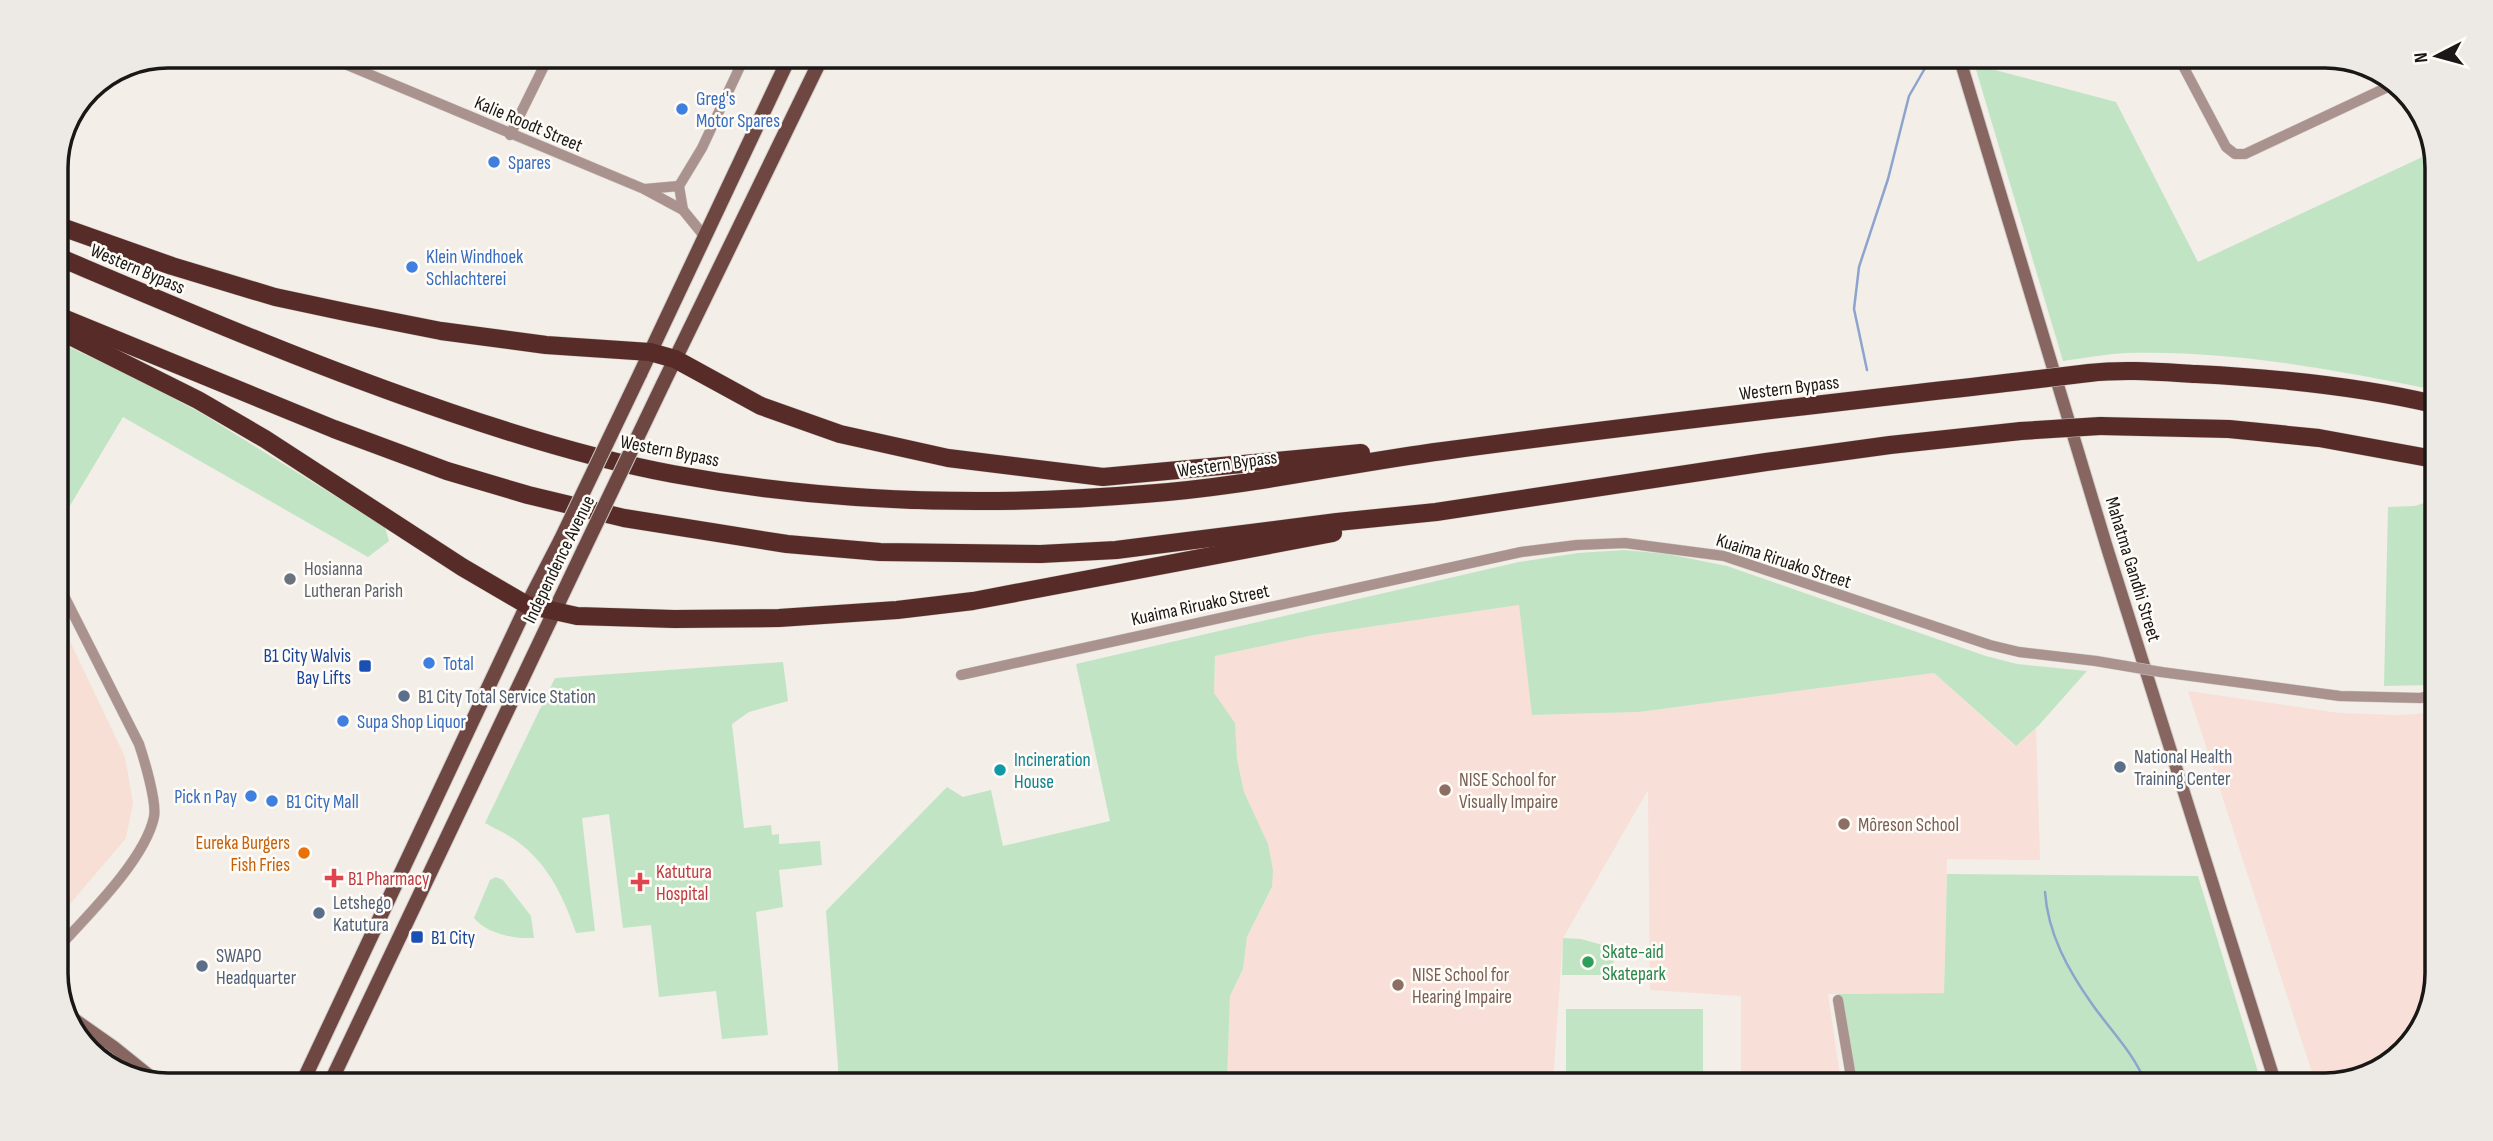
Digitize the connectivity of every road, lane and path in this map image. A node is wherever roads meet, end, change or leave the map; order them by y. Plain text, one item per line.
1 (354, 68) edge
2 (543, 68) edge
3 (739, 68) edge
4 (784, 68) edge
5 (817, 68) edge
6 (1963, 68) edge
7 (2184, 68) edge
8 (2384, 89) edge
9 (510, 135) junction
10 (679, 186) junction
11 (644, 189) junction
12 (683, 210) junction
13 (68, 229) edge
14 (705, 236) junction
15 (68, 261) edge
16 (68, 320) edge
17 (68, 336) edge
18 (650, 352) junction
19 (675, 359) junction
20 (2425, 402) edge
21 (1438, 451) junction
22 (2425, 457) edge
23 (1436, 512) junction
24 (68, 604) edge
25 (527, 605) junction
26 (555, 612) junction
27 (961, 674) dead end
28 (2425, 696) edge
29 (68, 936) edge
30 (1838, 1000) dead end
31 (84, 1026) edge
32 (140, 1068) edge
33 (307, 1073) edge
34 (335, 1073) edge
35 (1850, 1073) edge
36 (2272, 1073) edge

1 - 9 street, Kalie Roodt Street
2 - 9 street
3 - 10 street
4 - 14 main road, Independence Avenue
5 - 19 main road, Independence Avenue
6 - 36 street, Mahatma Gandhi Street
7 - 8 street
9 - 11 street, Kalie Roodt Street
10 - 11 street
10 - 12 street
11 - 12 street, Kalie Roodt Street
12 - 14 street, Kalie Roodt Street
13 - 18 highway
14 - 18 main road, Independence Avenue
15 - 21 highway, Western Bypass
16 - 23 highway
17 - 25 highway
18 - 19 highway
18 - 25 main road, Independence Avenue, bridge
19 - 21 highway
19 - 26 main road, Independence Avenue, bridge
20 - 21 highway, Western Bypass, bridge
22 - 23 highway, bridge
23 - 26 highway
24 - 29 street
25 - 26 highway
25 - 33 main road, Independence Avenue
26 - 34 main road, Independence Avenue
27 - 28 street, Kuaima Riruako Street, bridge
30 - 35 street
31 - 32 street

